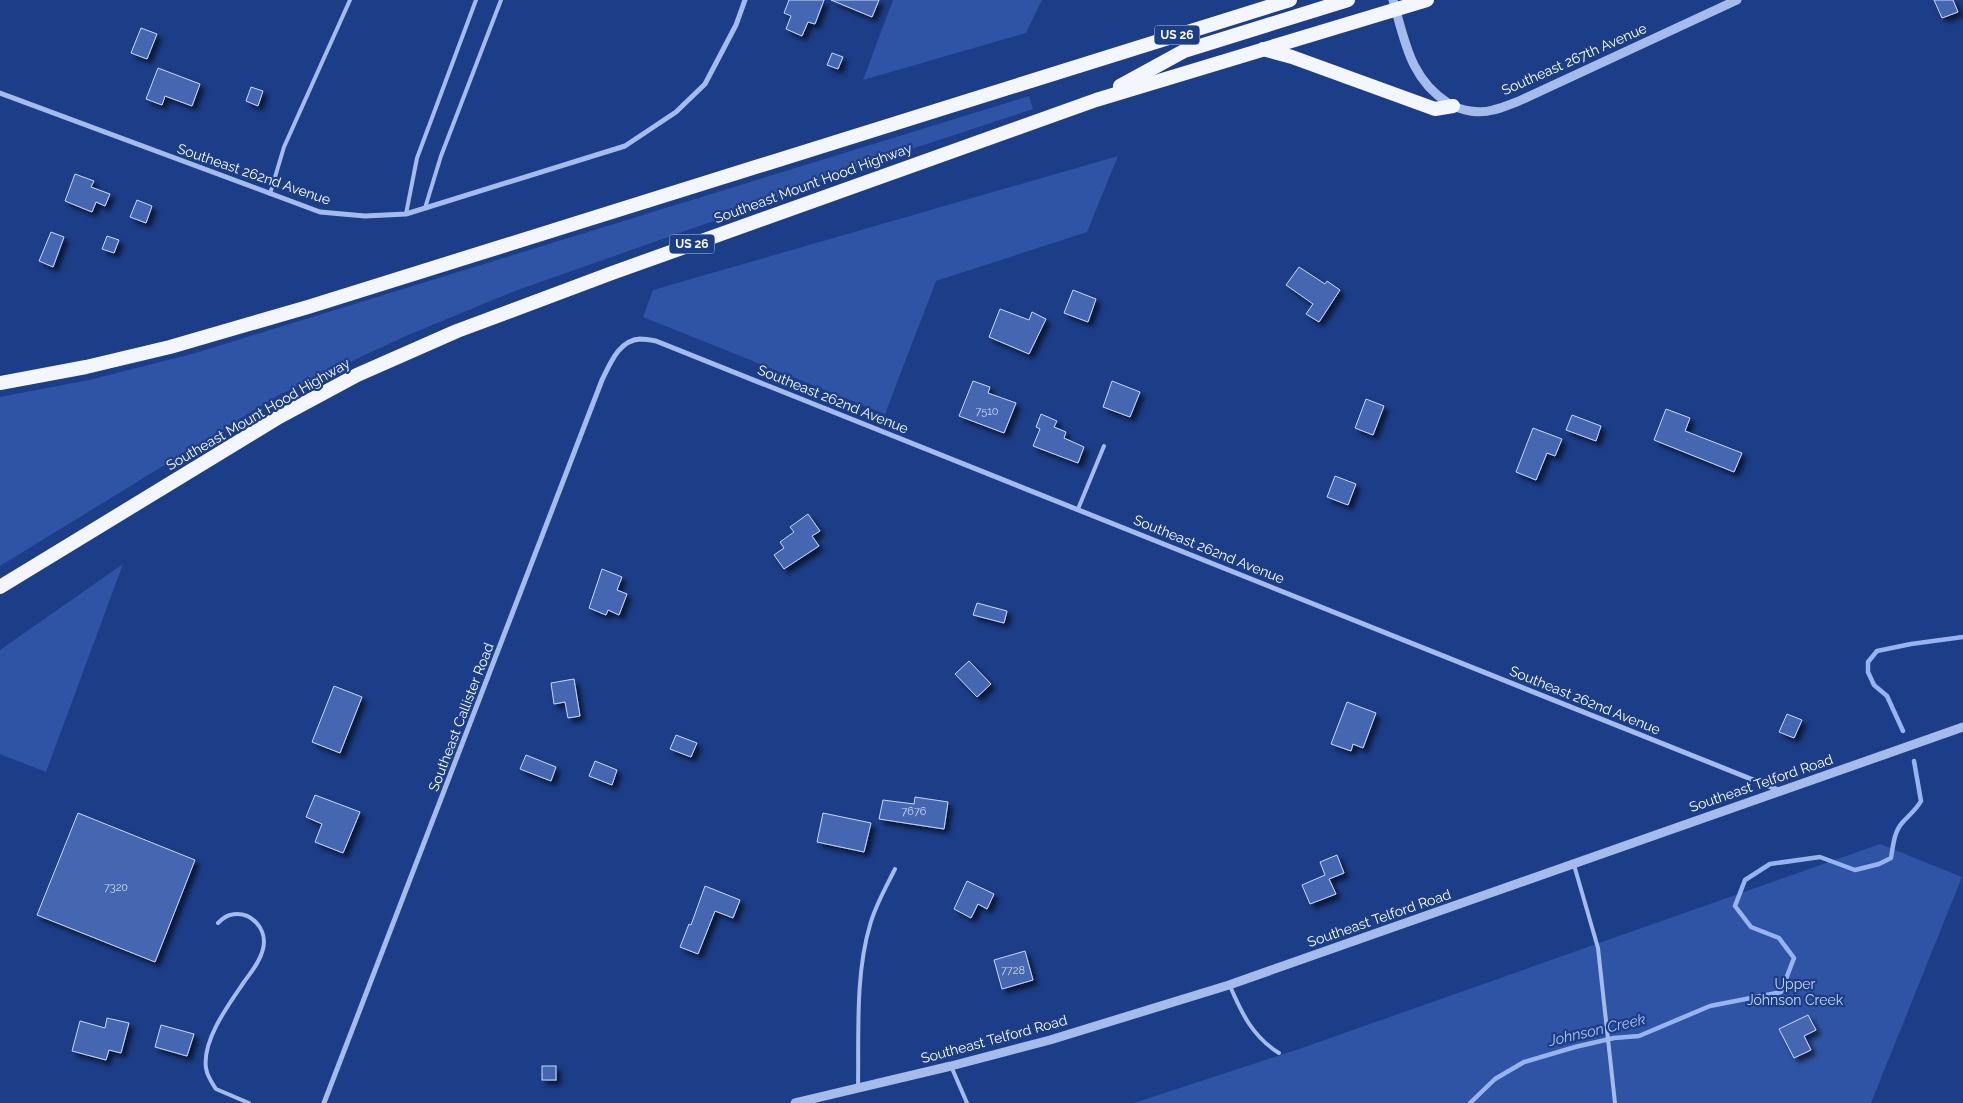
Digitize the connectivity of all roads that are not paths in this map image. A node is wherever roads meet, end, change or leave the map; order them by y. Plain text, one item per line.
1 (350, 0) edge
2 (476, 0) edge
3 (501, 0) edge
4 (745, 0) edge
5 (1290, 0) edge
6 (1348, 0) edge
7 (1427, 0) edge
8 (1737, 0) edge
9 (1398, 3) edge
10 (1262, 49) junction
11 (0, 93) edge
12 (1096, 100) junction
13 (1453, 106) junction
14 (270, 194) junction
15 (425, 208) junction
16 (406, 214) junction
17 (627, 343) joint
18 (0, 383) edge
19 (1104, 446) dead end
20 (1078, 509) junction
21 (0, 587) edge
22 (1963, 727) edge
23 (1781, 791) junction
24 (1574, 864) junction
25 (895, 869) dead end
26 (218, 923) dead end
27 (1229, 985) junction
28 (1279, 1053) dead end
29 (951, 1066) junction
30 (858, 1088) junction
31 (249, 1103) edge
32 (324, 1103) edge
33 (795, 1103) edge
34 (967, 1103) edge
35 (1615, 1103) edge

1 - 14 lane
2 - 16 lane
3 - 15 lane
4 - 15 street, Southeast 262nd Avenue
5 - 18 highway, Southeast Mount Hood Highway / US 26
6 - 12 highway
7 - 9 highway, Southeast Mount Hood Highway / US 26
8 - 13 street, Southeast 267th Avenue
9 - 10 highway, Southeast Mount Hood Highway / US 26
9 - 13 street, Southeast 267th Avenue
10 - 12 highway, Southeast Mount Hood Highway / US 26
10 - 13 highway
11 - 14 street, Southeast 262nd Avenue
12 - 21 highway, Southeast Mount Hood Highway / US 26
14 - 16 street, Southeast 262nd Avenue
15 - 16 street, Southeast 262nd Avenue
17 - 20 street, Southeast 262nd Avenue
17 - 32 street, Southeast Callister Road
19 - 20 lane
20 - 23 street, Southeast 262nd Avenue
22 - 23 street, Southeast Telford Road
23 - 24 street, Southeast Telford Road
24 - 27 street, Southeast Telford Road
24 - 35 lane
25 - 30 lane
26 - 31 lane
27 - 28 lane
27 - 29 street, Southeast Telford Road
29 - 30 street, Southeast Telford Road
29 - 34 lane
30 - 33 street, Southeast Telford Road

